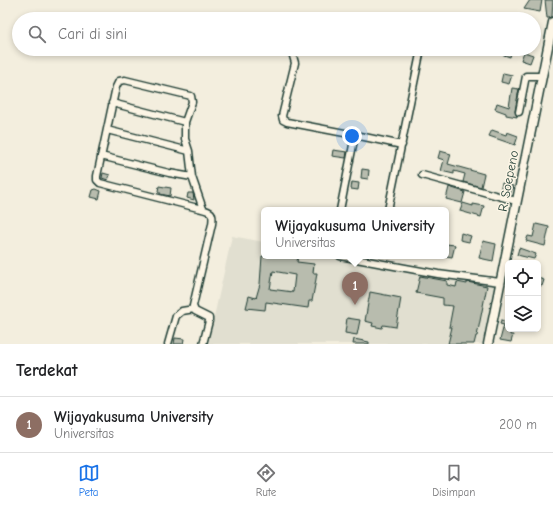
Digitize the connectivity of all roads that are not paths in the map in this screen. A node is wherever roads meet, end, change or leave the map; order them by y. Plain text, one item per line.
1 (553, 22) edge
2 (293, 56) edge
3 (420, 56) edge
4 (542, 76) junction
5 (112, 103) junction
6 (520, 112) dead end
7 (185, 122) junction
8 (106, 130) junction
9 (355, 135) junction
10 (402, 145) junction
11 (189, 151) junction
12 (101, 156) junction
13 (422, 175) dead end
14 (192, 177) junction
15 (516, 201) junction
16 (341, 207) edge
17 (389, 207) edge
18 (203, 209) junction
19 (356, 259) edge
20 (378, 259) edge
21 (377, 263) junction
22 (500, 282) junction
23 (194, 309) junction
24 (168, 344) edge
25 (203, 344) edge
26 (488, 344) edge

1 - 4 street, R. Soepeno
2 - 9 street
3 - 10 street
4 - 6 street
4 - 15 street, R. Soepeno
5 - 7 street
5 - 7 street
5 - 8 street
7 - 11 street
8 - 11 street
8 - 12 street
9 - 10 street
9 - 16 street
10 - 17 street
11 - 14 street
12 - 14 street
12 - 18 street
13 - 15 street
14 - 18 street
15 - 22 street, R. Soepeno
18 - 23 street
19 - 21 street
20 - 21 street
21 - 22 street
22 - 26 street, R. Soepeno
23 - 24 street
23 - 25 street

